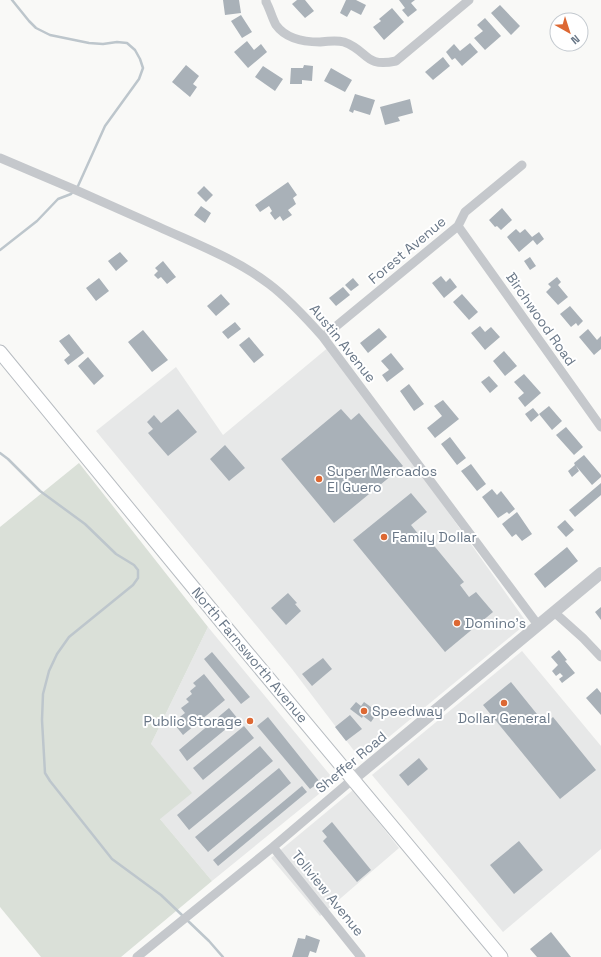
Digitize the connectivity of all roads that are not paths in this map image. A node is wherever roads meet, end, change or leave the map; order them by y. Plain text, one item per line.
1 (266, 0) edge
2 (469, 0) edge
3 (0, 158) edge
4 (522, 165) dead end
5 (458, 226) junction
6 (324, 337) junction
7 (0, 352) edge
8 (601, 427) edge
9 (601, 573) edge
10 (554, 612) junction
11 (538, 625) junction
12 (601, 657) edge
13 (353, 779) junction
14 (273, 847) junction
15 (137, 957) edge
16 (361, 957) edge
17 (501, 957) edge

1 - 2 street
3 - 6 street, Austin Avenue
4 - 5 street, Forest Avenue
5 - 6 street, Forest Avenue
5 - 8 street, Birchwood Road
6 - 11 street, Austin Avenue
7 - 13 main road, North Farnsworth Avenue
9 - 10 street, Sheffer Road
10 - 11 street, Sheffer Road
10 - 12 street
11 - 13 street, Sheffer Road
13 - 14 street, Sheffer Road
13 - 17 main road, North Farnsworth Avenue
14 - 15 street, Sheffer Road
14 - 16 street, Tollview Avenue

